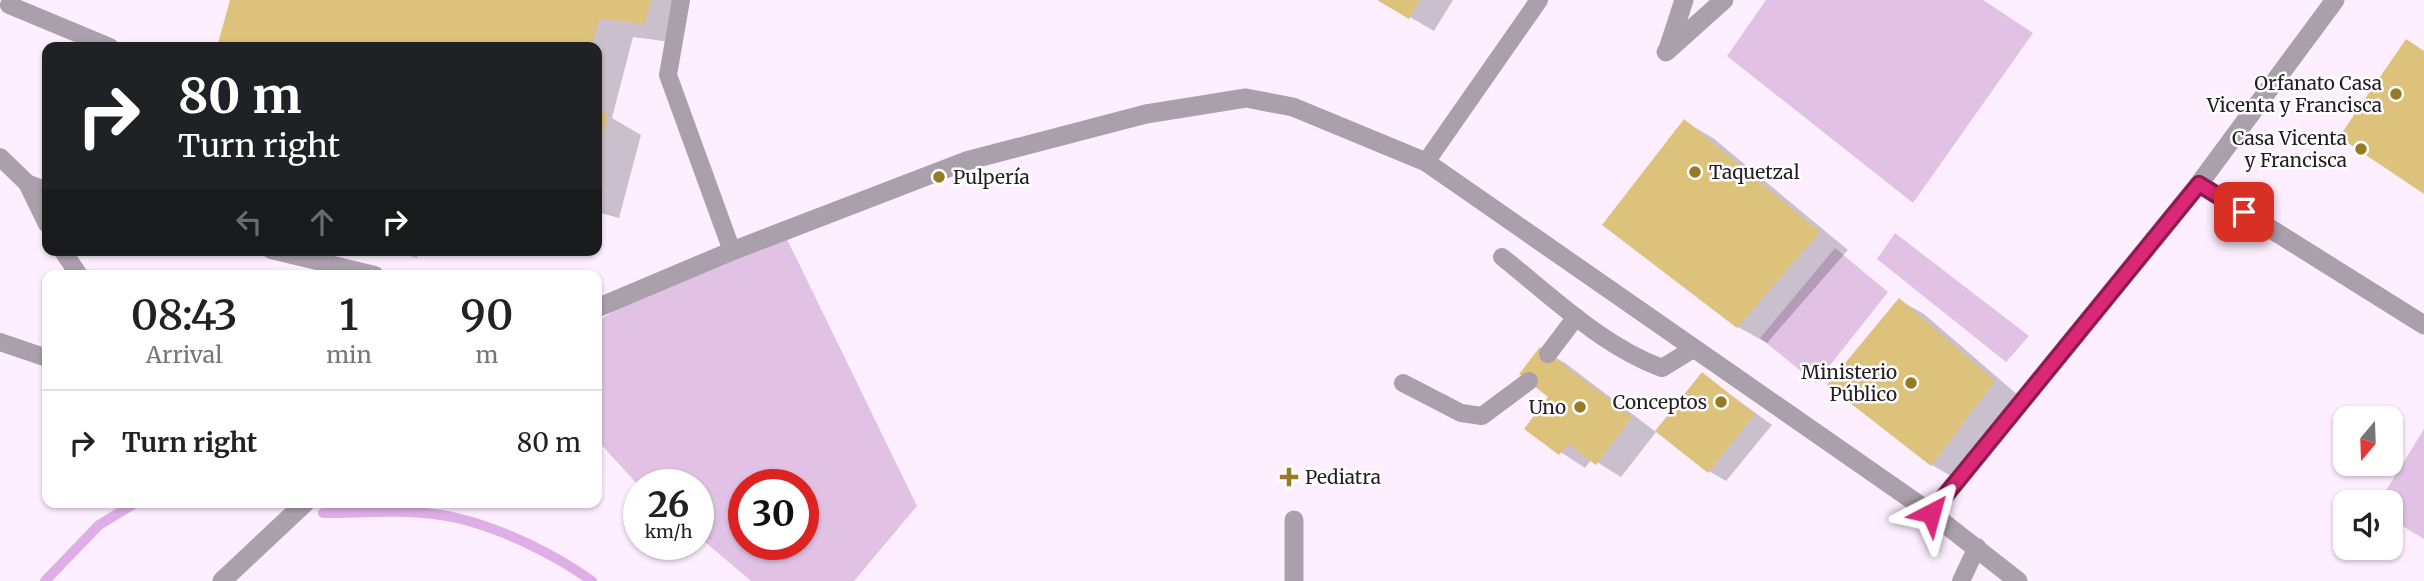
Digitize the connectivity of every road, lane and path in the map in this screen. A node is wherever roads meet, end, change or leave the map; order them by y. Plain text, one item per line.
1 (681, 0) edge
2 (1538, 0) edge
3 (1684, 0) edge
4 (1724, 0) edge
5 (2335, 0) edge
6 (6, 7) edge
7 (97, 42) edge
8 (0, 157) edge
9 (1426, 162) junction
10 (27, 183) junction
11 (2199, 184) junction
12 (42, 189) edge
13 (42, 214) edge
14 (732, 251) junction
15 (296, 256) edge
16 (1502, 257) dead end
17 (354, 270) edge
18 (602, 306) edge
19 (1576, 317) junction
20 (2424, 325) edge
21 (0, 342) edge
22 (1693, 349) junction
23 (1548, 354) dead end
24 (42, 356) edge
25 (1528, 381) dead end
26 (1403, 383) dead end
27 (300, 508) edge
28 (1931, 513) junction
29 (1294, 520) dead end
30 (1977, 547) junction
31 (222, 581) edge
32 (1294, 581) edge
33 (1961, 581) edge
34 (2018, 581) edge

1 - 14 lane
2 - 9 lane
3 - 4 street
5 - 11 street
6 - 7 lane
8 - 10 lane
9 - 14 street
9 - 22 street
10 - 12 lane
10 - 13 lane
11 - 20 street
11 - 28 street
14 - 18 street
15 - 17 lane
16 - 19 lane
19 - 22 lane
19 - 23 lane
21 - 24 lane
22 - 28 street
25 - 26 lane
27 - 31 street
28 - 30 street
29 - 32 street
30 - 33 lane
30 - 34 street

